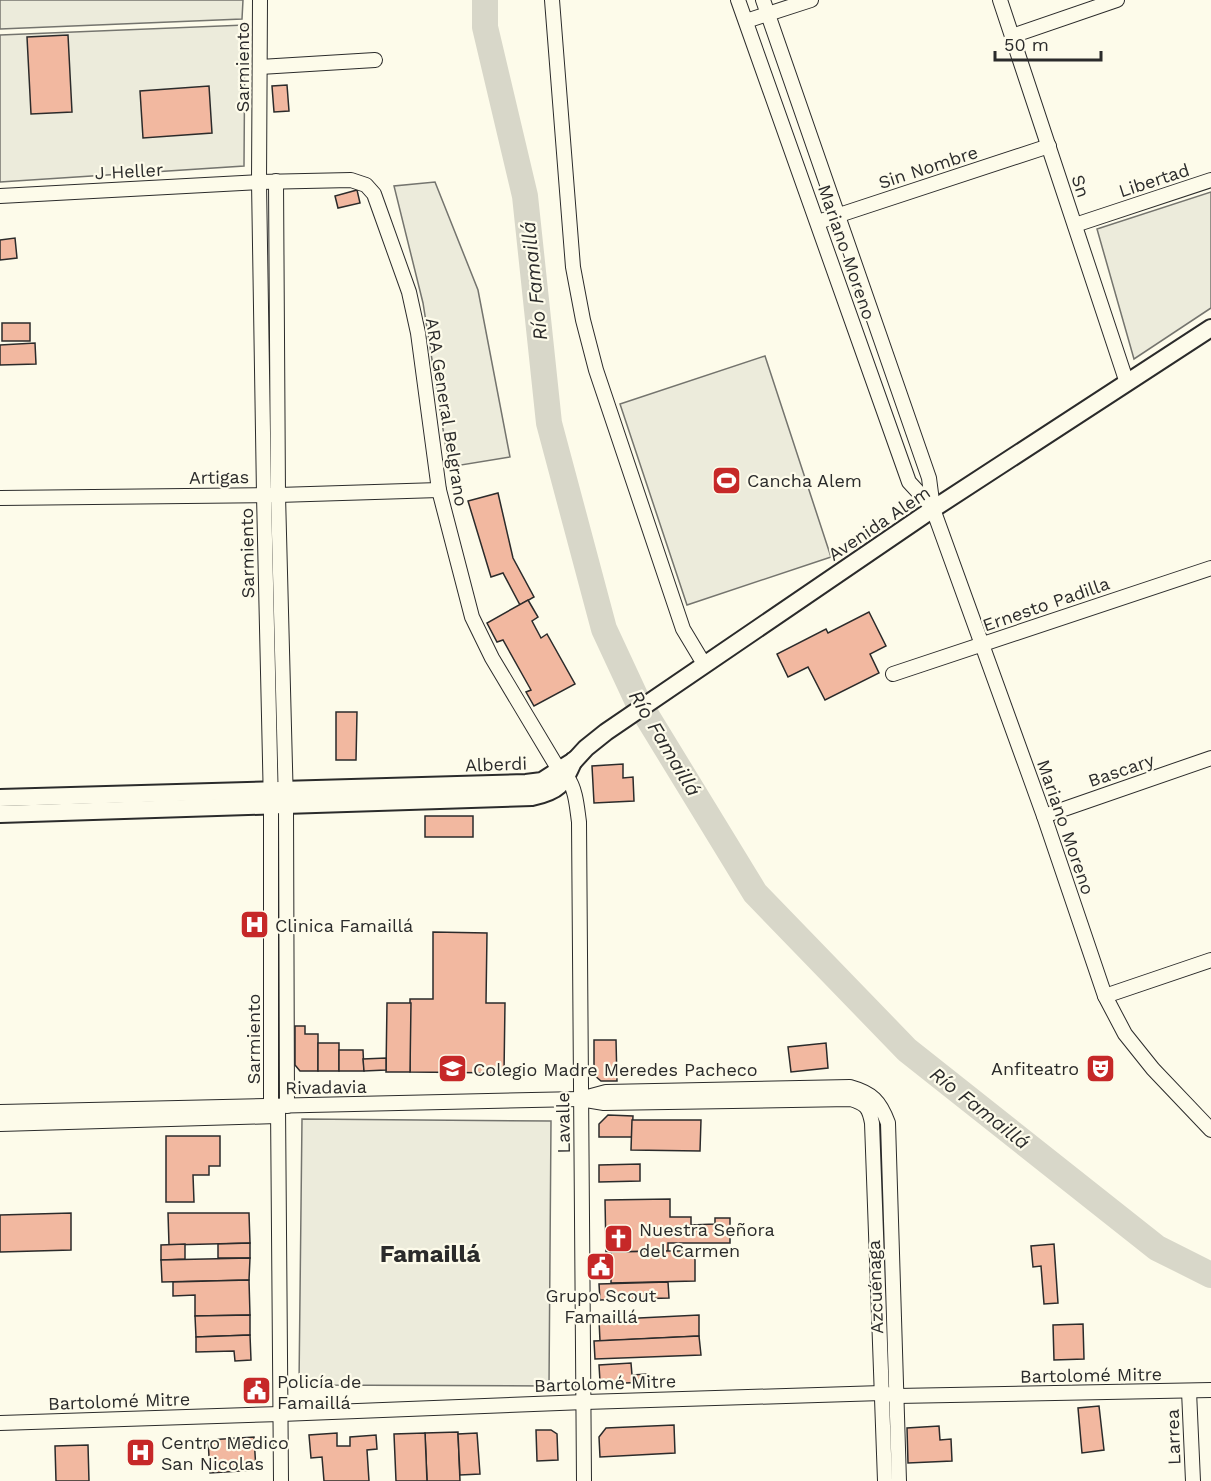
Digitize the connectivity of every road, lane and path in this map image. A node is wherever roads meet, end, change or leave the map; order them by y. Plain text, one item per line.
1 (260, 0) edge
2 (552, 0) edge
3 (738, 0) edge
4 (811, 0) edge
5 (1000, 0) edge
6 (1117, 0) edge
7 (765, 7) edge
8 (746, 21) junction
9 (1012, 36) junction
10 (375, 60) dead end
11 (260, 67) junction
12 (1049, 146) junction
13 (1211, 180) edge
14 (276, 181) junction
15 (260, 182) junction
16 (0, 196) edge
17 (838, 215) junction
18 (818, 222) junction
19 (1075, 225) junction
20 (1211, 328) edge
21 (1127, 383) junction
22 (438, 490) junction
23 (271, 495) junction
24 (0, 498) edge
25 (933, 509) junction
26 (1211, 568) edge
27 (983, 644) junction
28 (700, 668) junction
29 (893, 674) dead end
30 (1211, 758) edge
31 (575, 760) joint
32 (563, 773) junction
33 (0, 798) edge
34 (278, 798) junction
35 (0, 814) edge
36 (1044, 816) junction
37 (1211, 960) edge
38 (1105, 996) junction
39 (580, 1099) junction
40 (869, 1101) junction
41 (278, 1108) junction
42 (0, 1112) edge
43 (0, 1124) edge
44 (1211, 1130) edge
45 (1211, 1390) edge
46 (1189, 1391) junction
47 (882, 1393) junction
48 (897, 1396) junction
49 (585, 1402) junction
50 (281, 1414) junction
51 (0, 1423) edge
52 (281, 1481) edge
53 (584, 1481) edge
54 (885, 1481) edge
55 (899, 1481) edge
56 (1193, 1481) edge

1 - 11 street, Sarmiento
2 - 28 street
3 - 8 street, Mariano Moreno
4 - 7 street
5 - 9 street, Sn
6 - 9 street
7 - 8 street
7 - 17 street, Mariano Moreno
8 - 18 street, Mariano Moreno
9 - 12 street, Sn
10 - 11 street
11 - 15 street, Sarmiento
12 - 17 street, Sin Nombre
12 - 19 street, Sn
13 - 19 street, Libertad
14 - 15 street, ARA General Belgrano
14 - 22 street, ARA General Belgrano
14 - 23 street, Sarmiento
15 - 16 street, J Heller
15 - 23 street, Sarmiento
17 - 18 street, Sin Nombre
17 - 25 street, Mariano Moreno
18 - 25 street, Mariano Moreno
19 - 21 street, Sn
20 - 21 street, Avenida Alem
21 - 25 street, Avenida Alem
22 - 23 street, Artigas
22 - 32 street, ARA General Belgrano
23 - 24 street, Artigas
23 - 34 street, Sarmiento
25 - 27 street, Mariano Moreno
25 - 28 street, Avenida Alem
26 - 27 street, Ernesto Padilla
27 - 29 street, Ernesto Padilla
27 - 36 street, Mariano Moreno
28 - 31 street, Avenida Alem
30 - 36 street, Bascary
31 - 32 street, Alberdi
32 - 34 street, Alberdi
32 - 39 street, Lavalle
33 - 34 street, Alberdi
34 - 35 street, Alberdi
34 - 41 street, Sarmiento
36 - 38 street, Mariano Moreno
37 - 38 street
38 - 44 street, Mariano Moreno
39 - 40 street, Rivadavia
39 - 41 street, Rivadavia
39 - 49 street, Lavalle
40 - 47 street, Azcuénaga
40 - 48 street, Azcuénaga
41 - 42 street, Rivadavia
41 - 43 street, Rivadavia
41 - 50 street, Sarmiento
45 - 46 street, Bartolomé Mitre
46 - 48 street, Bartolomé Mitre
46 - 56 street, Larrea
47 - 48 street, Bartolomé Mitre
47 - 49 street, Bartolomé Mitre
47 - 54 street, Azcuénaga
48 - 55 street, Azcuénaga
49 - 50 street, Bartolomé Mitre
49 - 53 street, Lavalle
50 - 51 street, Bartolomé Mitre
50 - 52 street, Sarmiento

